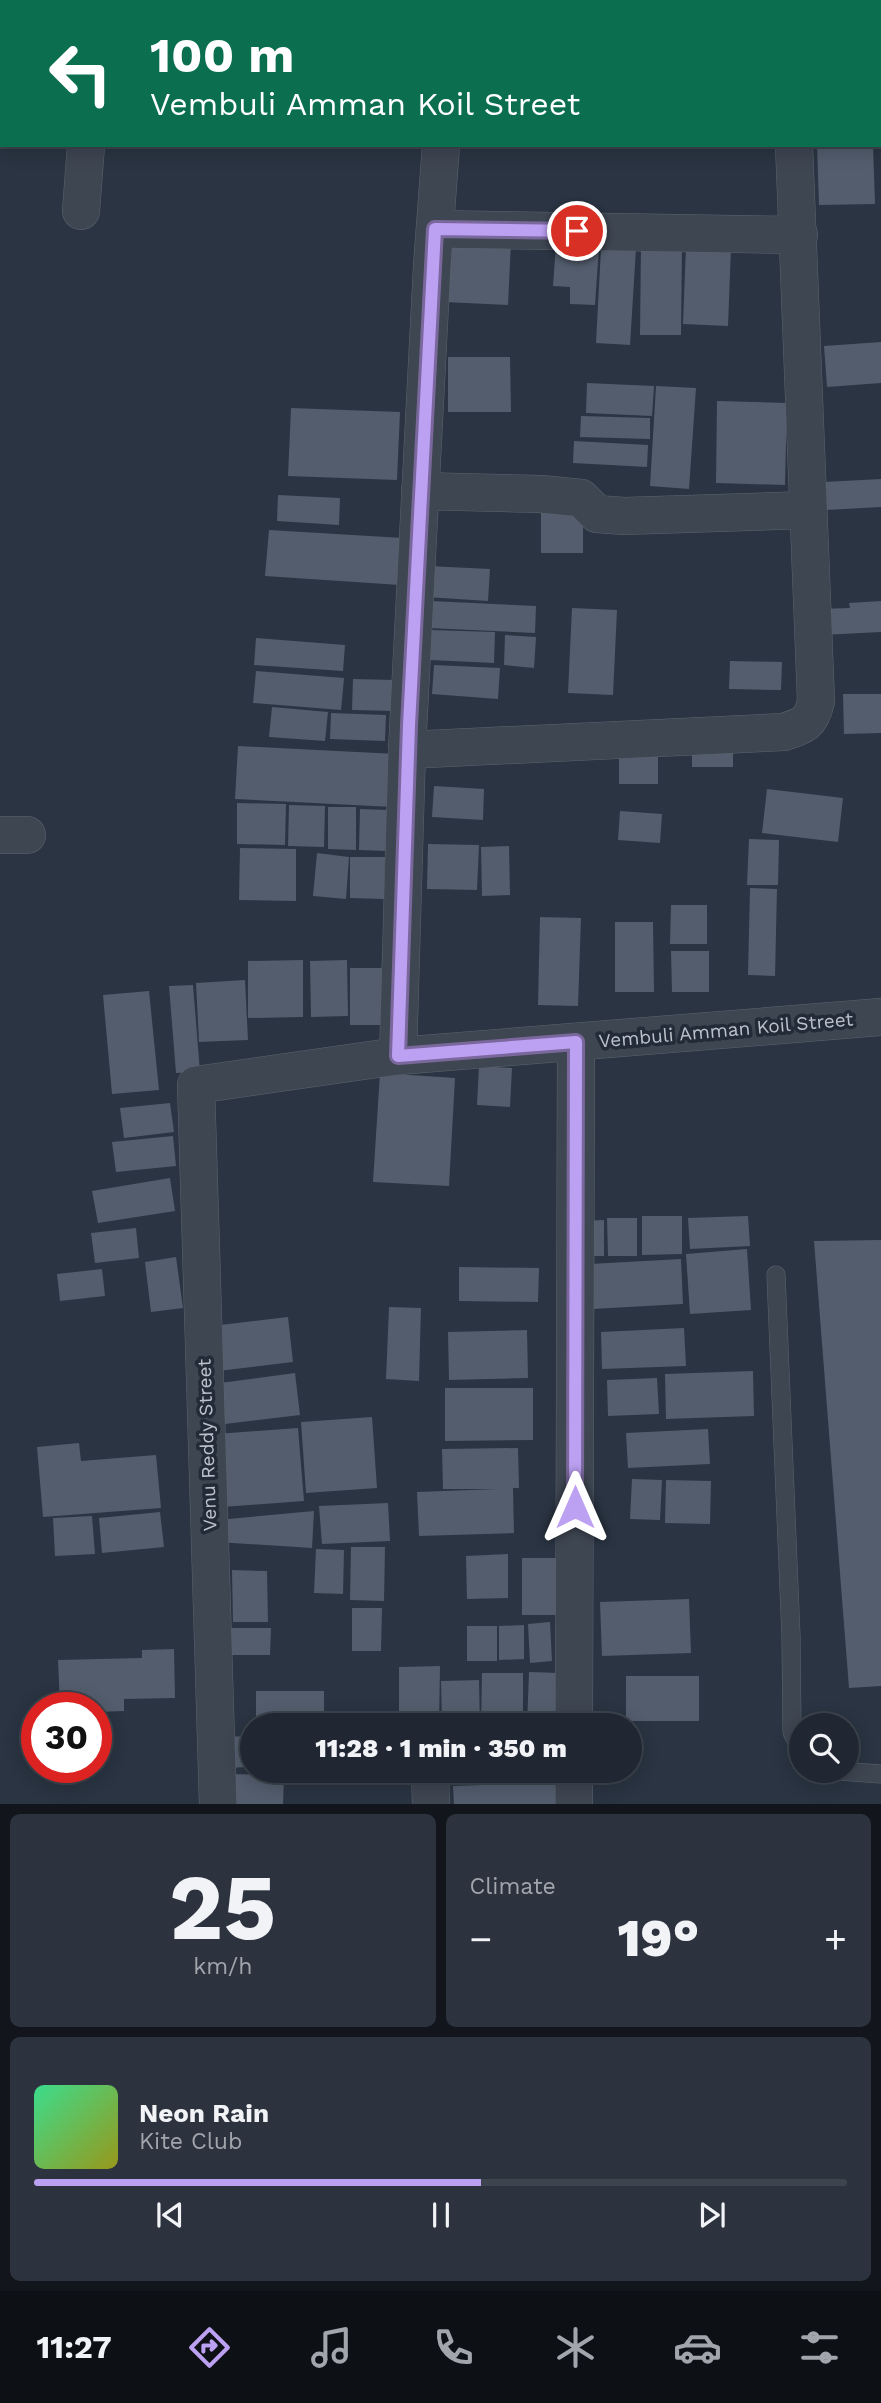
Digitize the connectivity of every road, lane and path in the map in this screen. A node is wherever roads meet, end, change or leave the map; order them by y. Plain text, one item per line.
1 (86, 147) edge
2 (441, 147) edge
3 (794, 147) edge
4 (81, 211) dead end
5 (435, 229) junction
6 (799, 234) junction
7 (420, 491) junction
8 (807, 510) junction
9 (408, 750) junction
10 (881, 1017) edge
11 (576, 1042) junction
12 (398, 1056) junction
13 (196, 1085) joint
14 (776, 1275) dead end
15 (574, 1713) edge
16 (792, 1713) edge
17 (859, 1772) edge
18 (881, 1774) edge
19 (430, 1783) edge
20 (574, 1783) edge
21 (218, 1804) edge
22 (431, 1804) edge
23 (574, 1804) edge

1 - 4 street
2 - 5 street
3 - 6 street
5 - 6 street
5 - 7 street
6 - 8 street
7 - 8 street
7 - 9 street
8 - 9 street
9 - 12 street
10 - 11 street, Vembuli Amman Koil Street
11 - 12 street, Vembuli Amman Koil Street
11 - 15 street
12 - 13 street, Vembuli Amman Koil Street
13 - 21 street, Venu Reddy Street
14 - 16 lane
17 - 18 lane
19 - 22 street
20 - 23 street

